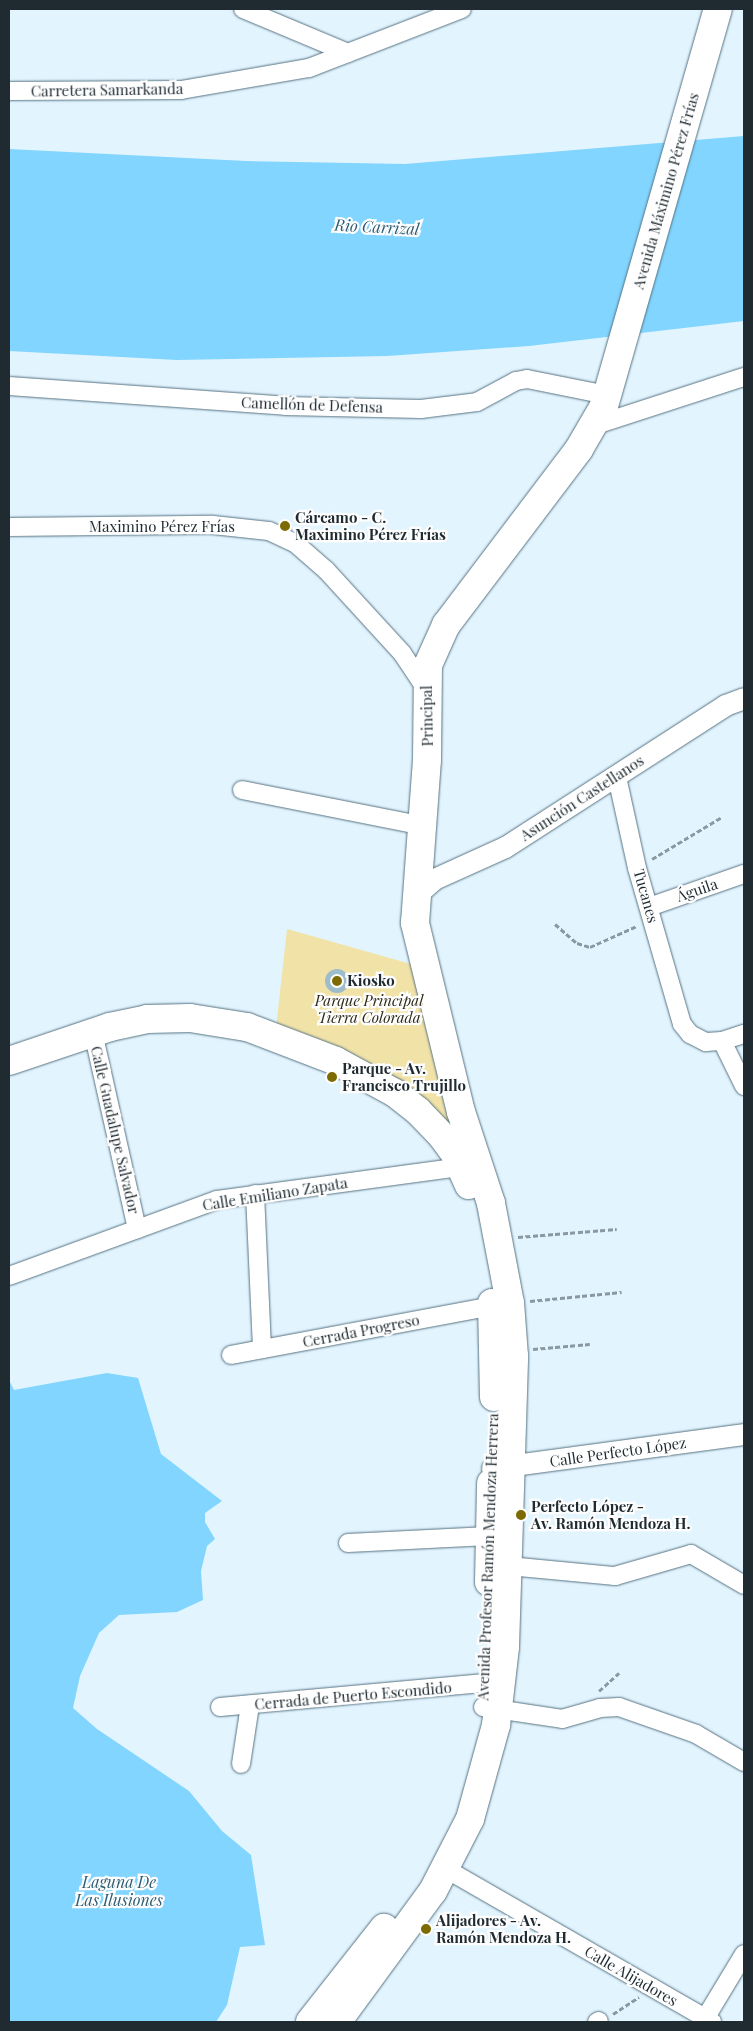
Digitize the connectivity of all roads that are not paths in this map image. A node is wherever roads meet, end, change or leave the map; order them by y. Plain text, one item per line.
1 (242, 9) edge
2 (462, 9) edge
3 (718, 9) edge
4 (348, 53) junction
5 (9, 92) edge
6 (744, 377) edge
7 (611, 384) junction
8 (9, 386) edge
9 (596, 424) junction
10 (9, 527) edge
11 (427, 690) junction
12 (744, 698) edge
13 (617, 777) junction
14 (242, 790) dead end
15 (422, 826) junction
16 (744, 874) edge
17 (417, 894) junction
18 (651, 912) junction
19 (93, 1032) junction
20 (744, 1034) edge
21 (722, 1041) junction
22 (9, 1061) edge
23 (744, 1086) edge
24 (460, 1112) junction
25 (431, 1123) junction
26 (462, 1167) junction
27 (255, 1194) junction
28 (137, 1229) junction
29 (9, 1276) edge
30 (501, 1305) junction
31 (262, 1349) junction
32 (231, 1355) dead end
33 (744, 1434) edge
34 (501, 1468) junction
35 (489, 1536) junction
36 (348, 1543) dead end
37 (499, 1565) junction
38 (744, 1585) edge
39 (489, 1700) junction
40 (250, 1705) junction
41 (220, 1707) dead end
42 (744, 1762) edge
43 (241, 1764) dead end
44 (446, 1869) junction
45 (744, 1954) edge
46 (320, 2021) edge
47 (707, 2021) edge

1 - 4 street
2 - 4 street, Carretera Samarkanda
3 - 7 main road, Avenida Máximino Pérez Frías
4 - 5 street, Carretera Samarkanda
6 - 9 street
7 - 8 street, Camellón de Defensa
7 - 9 main road, Principal
9 - 11 main road, Principal
10 - 11 street, Maximino Pérez Frías
11 - 15 main road, Principal
12 - 13 street, Asunción Castellanos
13 - 17 street, Asunción Castellanos
13 - 18 street, Tucanes
14 - 15 street
15 - 17 main road, Principal
16 - 18 street, Águila
17 - 24 main road, Principal
18 - 21 street, Tucanes
19 - 22 main road, Avenida Profesor Ramón Mendoza Herrera
19 - 25 main road, Avenida Profesor Ramón Mendoza Herrera
19 - 28 street, Calle Guadalupe Salvador
20 - 21 street
21 - 23 street
24 - 25 main road
24 - 30 main road, Avenida Profesor Ramón Mendoza Herrera
25 - 26 main road, Avenida Profesor Ramón Mendoza Herrera
26 - 27 street, Calle Emiliano Zapata
26 - 30 main road, Avenida Profesor Ramón Mendoza Herrera
27 - 28 street, Calle Emiliano Zapata
27 - 31 street
28 - 29 street, Calle Emiliano Zapata
30 - 31 street, Cerrada Progreso
30 - 34 main road, Avenida Profesor Ramón Mendoza Herrera
30 - 34 main road, Avenida Profesor Ramón Mendoza Herrera
31 - 32 street, Cerrada Progreso
33 - 34 street, Calle Perfecto López
34 - 35 main road, Avenida Profesor Ramón Mendoza Herrera
34 - 37 main road, Avenida Profesor Ramón Mendoza Herrera
35 - 36 street
35 - 37 main road, Avenida Profesor Ramón Mendoza Herrera
37 - 38 street
37 - 39 main road, Avenida Profesor Ramón Mendoza Herrera
39 - 40 street, Cerrada de Puerto Escondido
39 - 42 street, Cerrada de Puerto Escondido
39 - 44 main road, Avenida Profesor Ramón Mendoza Herrera
39 - 46 main road, Avenida Profesor Ramón Mendoza Herrera
40 - 41 street, Cerrada de Puerto Escondido
40 - 43 street
44 - 46 main road, Avenida Profesor Ramón Mendoza Herrera
44 - 47 street, Calle Alijadores
45 - 47 street

